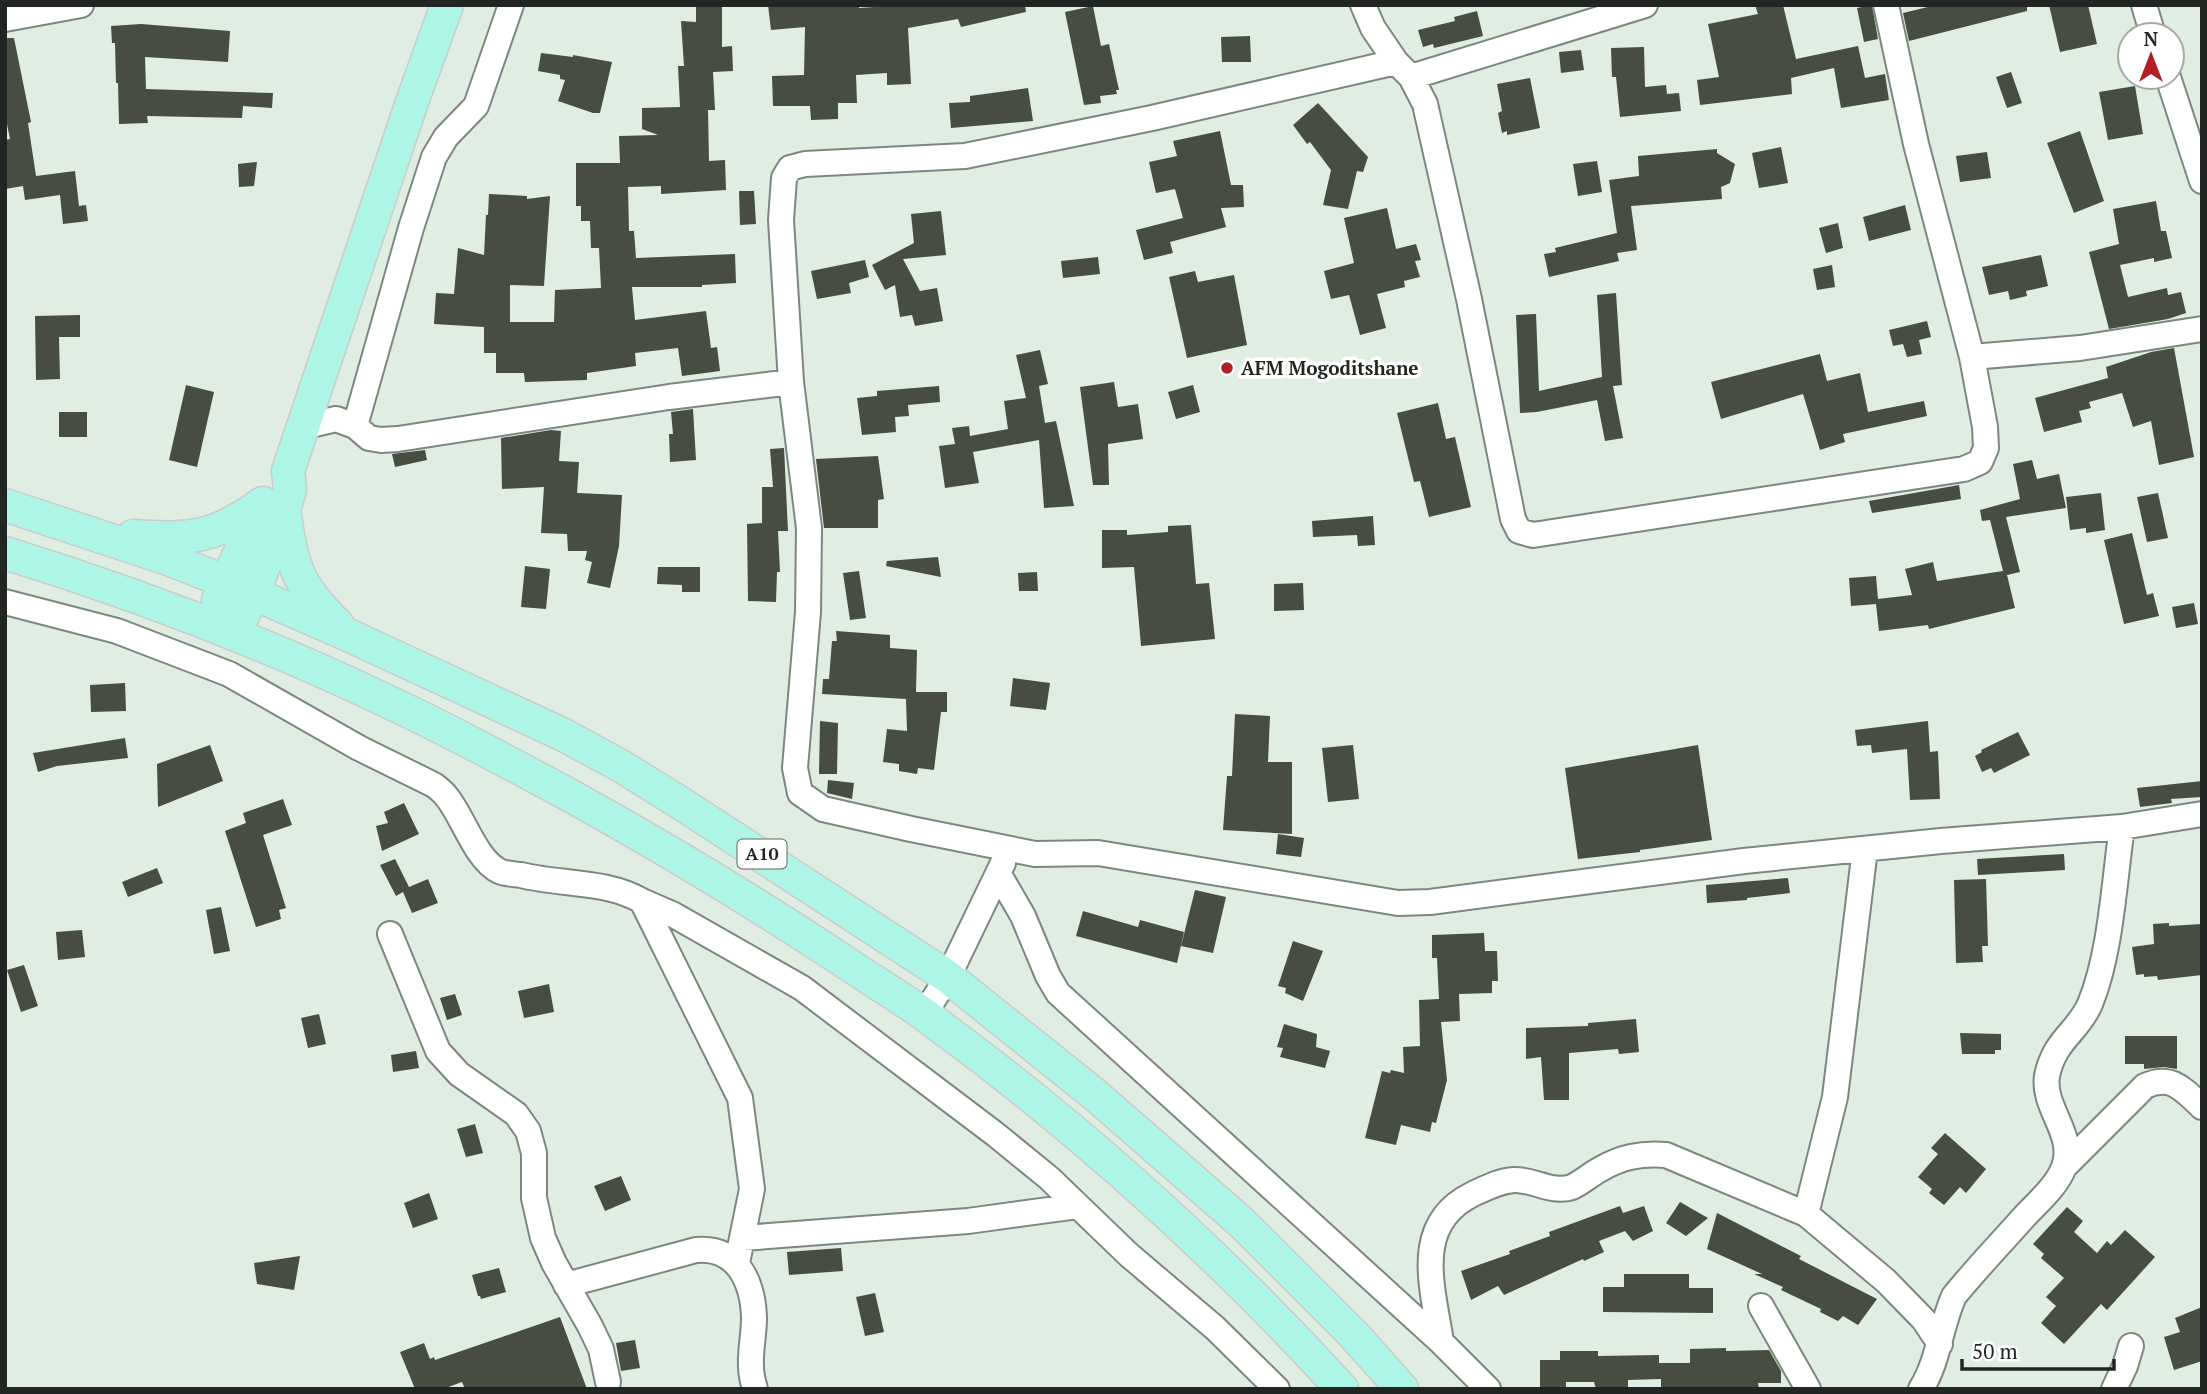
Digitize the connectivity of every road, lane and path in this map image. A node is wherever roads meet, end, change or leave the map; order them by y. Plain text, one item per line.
1 (81, 5) edge
2 (447, 5) edge
3 (511, 5) edge
4 (1363, 5) edge
5 (1645, 5) edge
6 (1886, 5) edge
7 (5, 19) edge
8 (1404, 69) junction
9 (2173, 91) edge
10 (2202, 181) edge
11 (2202, 329) edge
12 (1972, 357) junction
13 (791, 382) junction
14 (355, 425) junction
15 (302, 427) junction
16 (5, 505) edge
17 (274, 507) junction
18 (92, 532) junction
19 (5, 553) edge
20 (240, 588) junction
21 (5, 602) edge
22 (221, 629) junction
23 (346, 634) junction
24 (2202, 814) edge
25 (2122, 827) junction
26 (1009, 849) junction
27 (1865, 849) junction
28 (998, 873) junction
29 (642, 901) junction
30 (390, 934) dead end
31 (948, 977) junction
32 (924, 1014) junction
33 (2202, 1107) edge
34 (2064, 1167) junction
35 (1078, 1206) junction
36 (1806, 1214) junction
37 (743, 1238) junction
38 (737, 1264) junction
39 (566, 1286) junction
40 (1760, 1306) dead end
41 (1441, 1342) junction
42 (1940, 1345) junction
43 (2131, 1346) dead end
44 (608, 1382) dead end
45 (755, 1389) edge
46 (1277, 1389) edge
47 (1342, 1389) edge
48 (1402, 1389) edge
49 (1488, 1389) edge
50 (1808, 1389) edge
51 (1921, 1389) edge
52 (2114, 1389) edge

1 - 7 street
2 - 15 main road
3 - 14 street
4 - 8 street
5 - 8 street
6 - 12 street
8 - 12 street
8 - 13 street
9 - 10 street
11 - 12 street
13 - 14 street
13 - 26 street
14 - 15 street
15 - 17 main road
16 - 18 main road, A10
17 - 18 main road
17 - 20 main road
17 - 23 main road
18 - 20 main road, A10
19 - 22 main road, A10
20 - 22 main road
20 - 23 main road, A10
21 - 29 street
22 - 32 main road, A10
23 - 31 main road, A10
24 - 25 street
25 - 27 street
25 - 34 street
26 - 27 street
26 - 28 street
27 - 36 street
28 - 31 street
28 - 41 street
29 - 35 street
29 - 37 street
30 - 39 street
31 - 32 street
31 - 48 main road, A10
32 - 47 main road, A10
33 - 34 street
34 - 42 street
35 - 37 street
35 - 46 street
36 - 41 street
36 - 42 street
37 - 38 street
38 - 39 street
38 - 45 street
39 - 44 street
40 - 50 street
41 - 49 street
42 - 51 street
43 - 52 street

